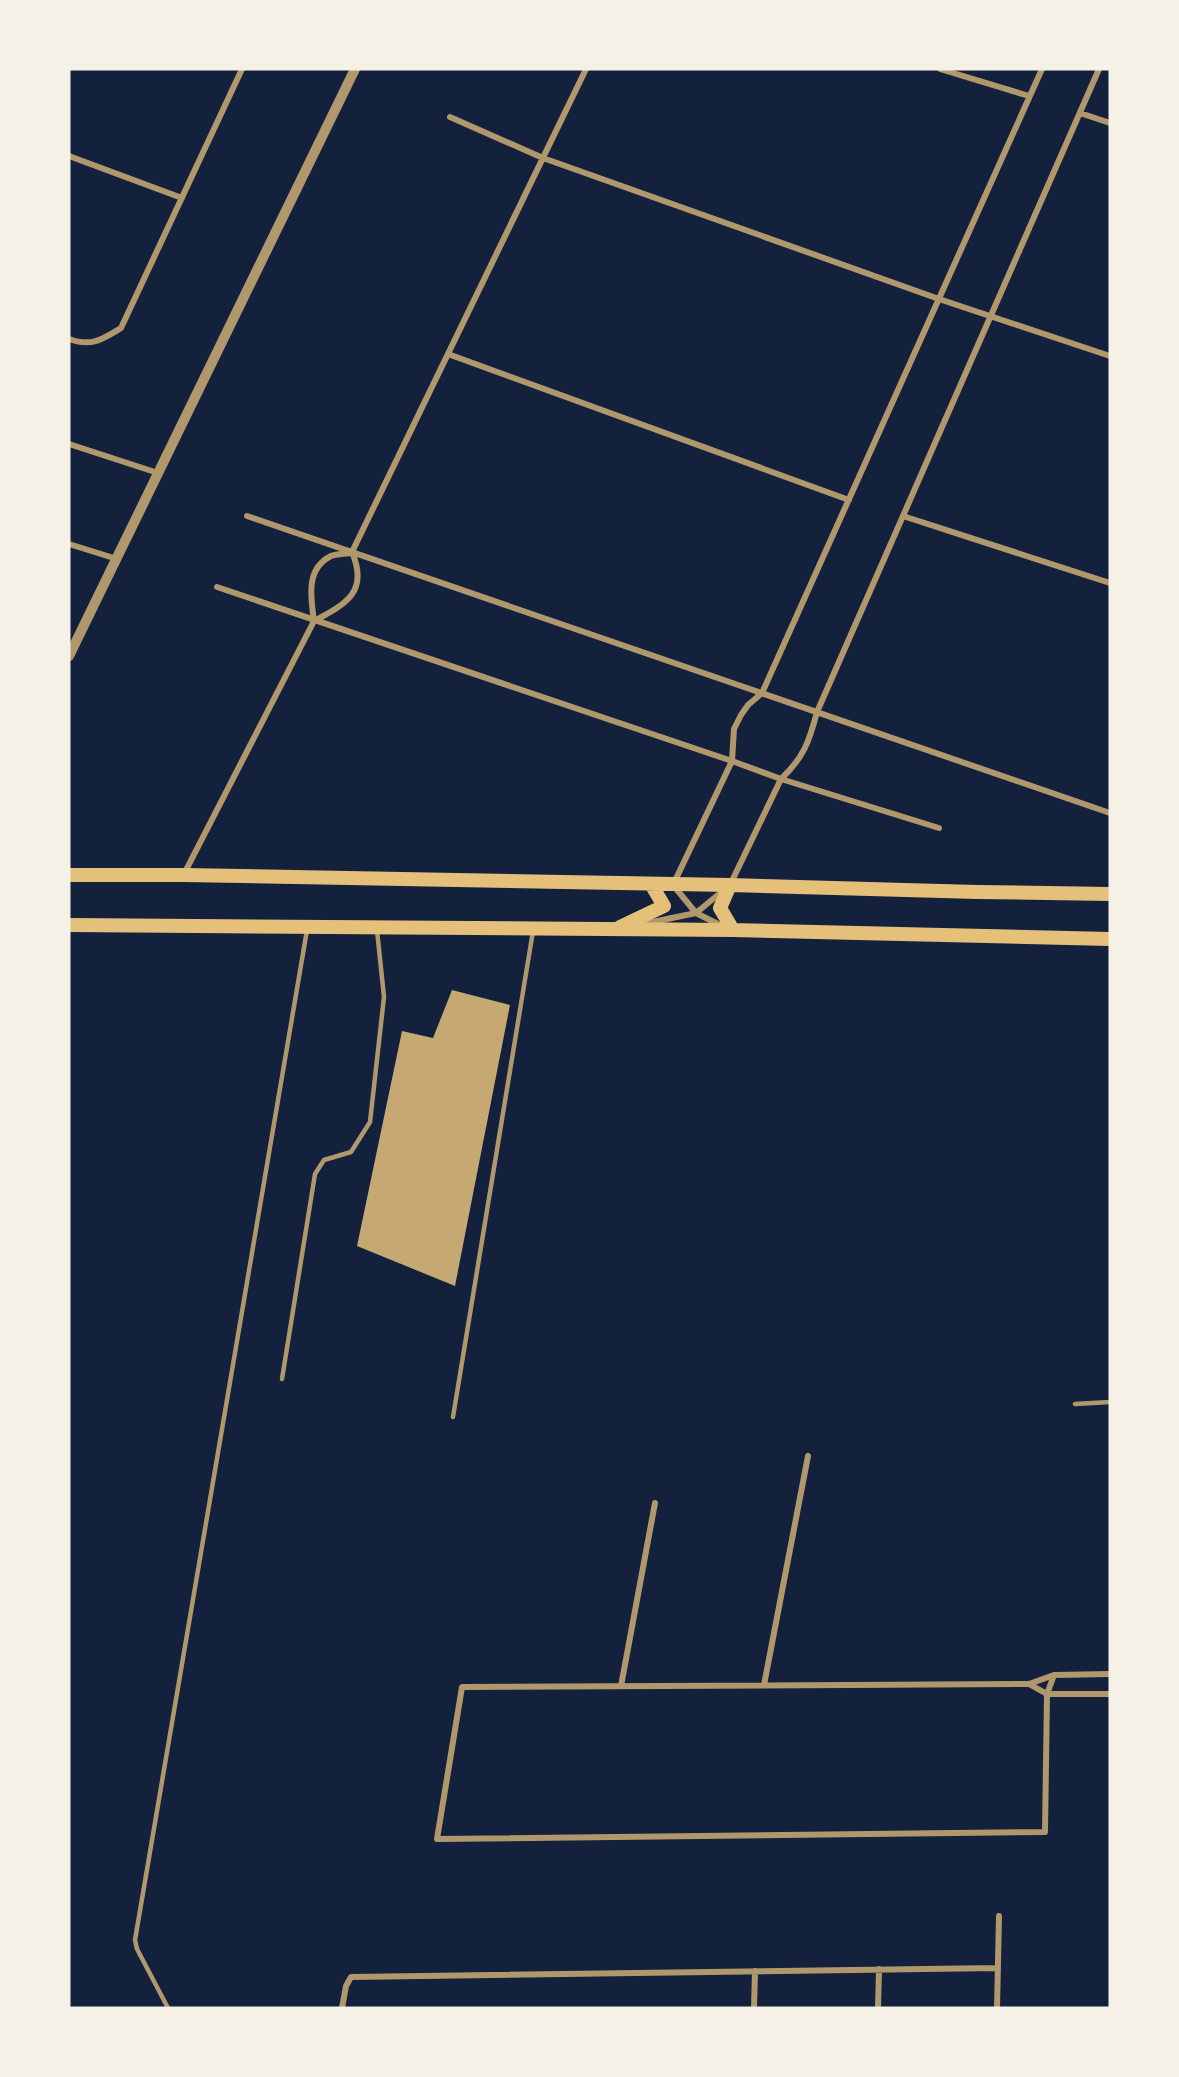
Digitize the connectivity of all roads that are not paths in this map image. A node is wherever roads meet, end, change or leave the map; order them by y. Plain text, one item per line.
1 (242, 69) edge
2 (355, 69) edge
3 (586, 69) edge
4 (940, 69) edge
5 (1042, 69) edge
6 (1099, 69) edge
7 (1029, 96) junction
8 (1080, 113) junction
9 (450, 117) dead end
10 (1110, 123) edge
11 (69, 156) edge
12 (543, 158) junction
13 (182, 198) junction
14 (939, 299) junction
15 (992, 316) junction
16 (69, 339) edge
17 (448, 354) junction
18 (1110, 356) edge
19 (69, 444) edge
20 (158, 473) junction
21 (849, 500) junction
22 (247, 516) dead end
23 (903, 516) junction
24 (69, 544) edge
25 (352, 552) junction
26 (117, 559) junction
27 (1110, 583) edge
28 (217, 587) dead end
29 (314, 621) junction
30 (69, 656) edge
31 (762, 693) junction
32 (817, 712) junction
33 (732, 761) junction
34 (781, 779) junction
35 (1110, 813) edge
36 (939, 828) dead end
37 (69, 875) edge
38 (184, 875) junction
39 (651, 884) junction
40 (673, 885) junction
41 (730, 885) junction
42 (1110, 894) edge
43 (696, 913) junction
44 (69, 925) edge
45 (308, 927) junction
46 (377, 927) junction
47 (534, 929) junction
48 (616, 929) junction
49 (733, 930) junction
50 (1110, 939) edge
51 (282, 1379) dead end
52 (1110, 1402) edge
53 (1075, 1404) dead end
54 (453, 1417) dead end
55 (808, 1456) dead end
56 (655, 1503) dead end
57 (1110, 1674) edge
58 (1054, 1675) junction
59 (1029, 1684) junction
60 (764, 1685) junction
61 (621, 1686) junction
62 (1047, 1694) junction
63 (1110, 1694) edge
64 (999, 1916) dead end
65 (998, 1968) junction
66 (879, 1970) junction
67 (755, 1971) junction
68 (168, 2008) edge
69 (342, 2008) edge
70 (754, 2008) edge
71 (878, 2008) edge
72 (997, 2008) edge

1 - 13 street
2 - 20 street
3 - 12 street
4 - 7 street
5 - 7 street
6 - 8 street
7 - 14 street
8 - 10 street
8 - 15 street
9 - 12 street
11 - 13 street
12 - 14 street
12 - 17 street
13 - 16 street
14 - 15 street
14 - 21 street
15 - 18 street
15 - 23 street
17 - 21 street
17 - 25 street
19 - 20 street
20 - 26 street
21 - 31 street
22 - 25 street
23 - 27 street
23 - 32 street
24 - 26 street
25 - 29 street
25 - 29 street
25 - 31 street
26 - 30 street
28 - 29 street
29 - 33 street
29 - 38 street
31 - 32 street
31 - 33 street
32 - 34 street
32 - 35 street
33 - 34 street
33 - 40 street
34 - 36 street
34 - 41 street
37 - 38 main road
38 - 39 main road
39 - 40 main road
39 - 48 main road
40 - 41 main road
40 - 43 street
41 - 42 main road
41 - 43 street
41 - 49 main road
43 - 48 street
43 - 49 street
44 - 45 main road
45 - 46 main road
45 - 68 lane
46 - 47 main road
46 - 51 lane
47 - 48 main road
47 - 54 lane
48 - 49 main road
49 - 50 main road
52 - 53 lane
55 - 60 street
56 - 61 street
57 - 58 street
58 - 59 street
58 - 62 street
59 - 60 street
59 - 62 street
60 - 61 street
61 - 62 street
62 - 63 street
64 - 65 street
65 - 66 street
65 - 72 street
66 - 67 street
66 - 71 street
67 - 69 street
67 - 70 street

